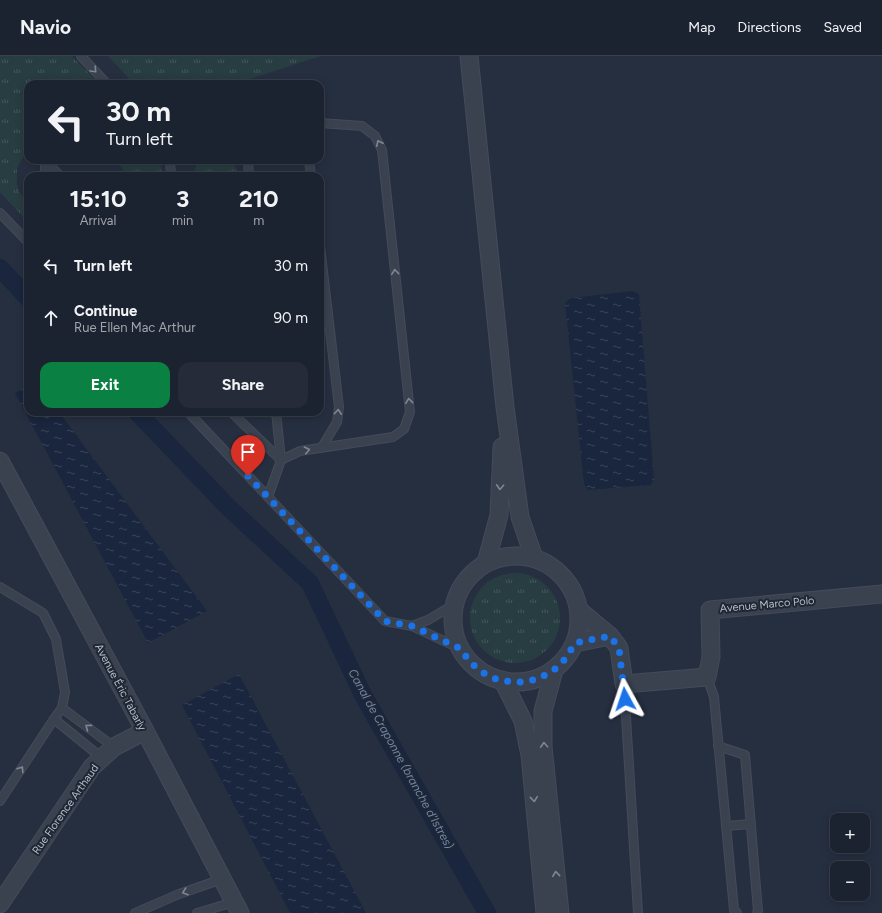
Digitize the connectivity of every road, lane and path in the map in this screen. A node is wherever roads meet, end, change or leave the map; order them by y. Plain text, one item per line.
1 (81, 56) edge
2 (469, 56) edge
3 (103, 80) edge
4 (324, 123) edge
5 (49, 164) edge
6 (56, 172) edge
7 (0, 213) edge
8 (24, 238) edge
9 (324, 280) edge
10 (505, 407) junction
11 (192, 416) edge
12 (235, 416) edge
13 (276, 416) edge
14 (322, 447) junction
15 (281, 460) junction
16 (0, 461) edge
17 (268, 497) junction
18 (534, 558) junction
19 (486, 563) junction
20 (0, 587) edge
21 (882, 594) edge
22 (455, 604) junction
23 (579, 610) junction
24 (412, 626) junction
25 (610, 636) junction
26 (575, 643) junction
27 (461, 649) junction
28 (554, 670) junction
29 (707, 677) junction
30 (503, 681) junction
31 (624, 684) junction
32 (62, 708) junction
33 (54, 719) junction
34 (145, 731) junction
35 (718, 746) junction
36 (108, 752) junction
37 (0, 801) edge
38 (751, 824) junction
39 (726, 826) junction
40 (222, 880) junction
41 (0, 904) edge
42 (237, 907) edge
43 (135, 913) edge
44 (197, 913) edge
45 (545, 913) edge
46 (560, 913) edge
47 (638, 913) edge
48 (736, 913) edge
49 (757, 913) edge

1 -> 3 lane
2 - 10 street
14 -> 4 lane
5 - 6 lane
7 - 8 lane
14 -> 9 lane
10 - 18 street
10 -> 19 street
11 - 17 lane
12 - 15 lane
13 - 15 lane
15 -> 14 lane
15 - 17 lane
16 - 34 street, Avenue Éric Tabarly
17 - 24 lane
18 - 19 street
18 - 23 street
19 - 22 street
20 - 32 lane
21 - 29 street, Avenue Marco Polo
22 - 24 lane
22 - 27 street
23 - 25 street
23 - 26 street
24 - 27 lane
25 - 26 street
25 - 31 street
26 - 28 street
27 - 30 street
28 - 30 street
46 -> 28 street
29 - 31 street
29 - 35 lane
30 -> 45 street
31 - 47 lane
32 - 33 lane
36 -> 32 lane
33 - 36 lane
37 -> 33 lane
34 - 36 street, Rue Florence Arthaud
34 - 40 street, Avenue Éric Tabarly
35 - 38 lane
35 - 39 lane
36 - 41 street, Rue Florence Arthaud
38 - 39 lane
38 - 49 lane
39 - 48 lane
40 - 42 street, Avenue Éric Tabarly
40 -> 43 lane
42 - 44 lane

